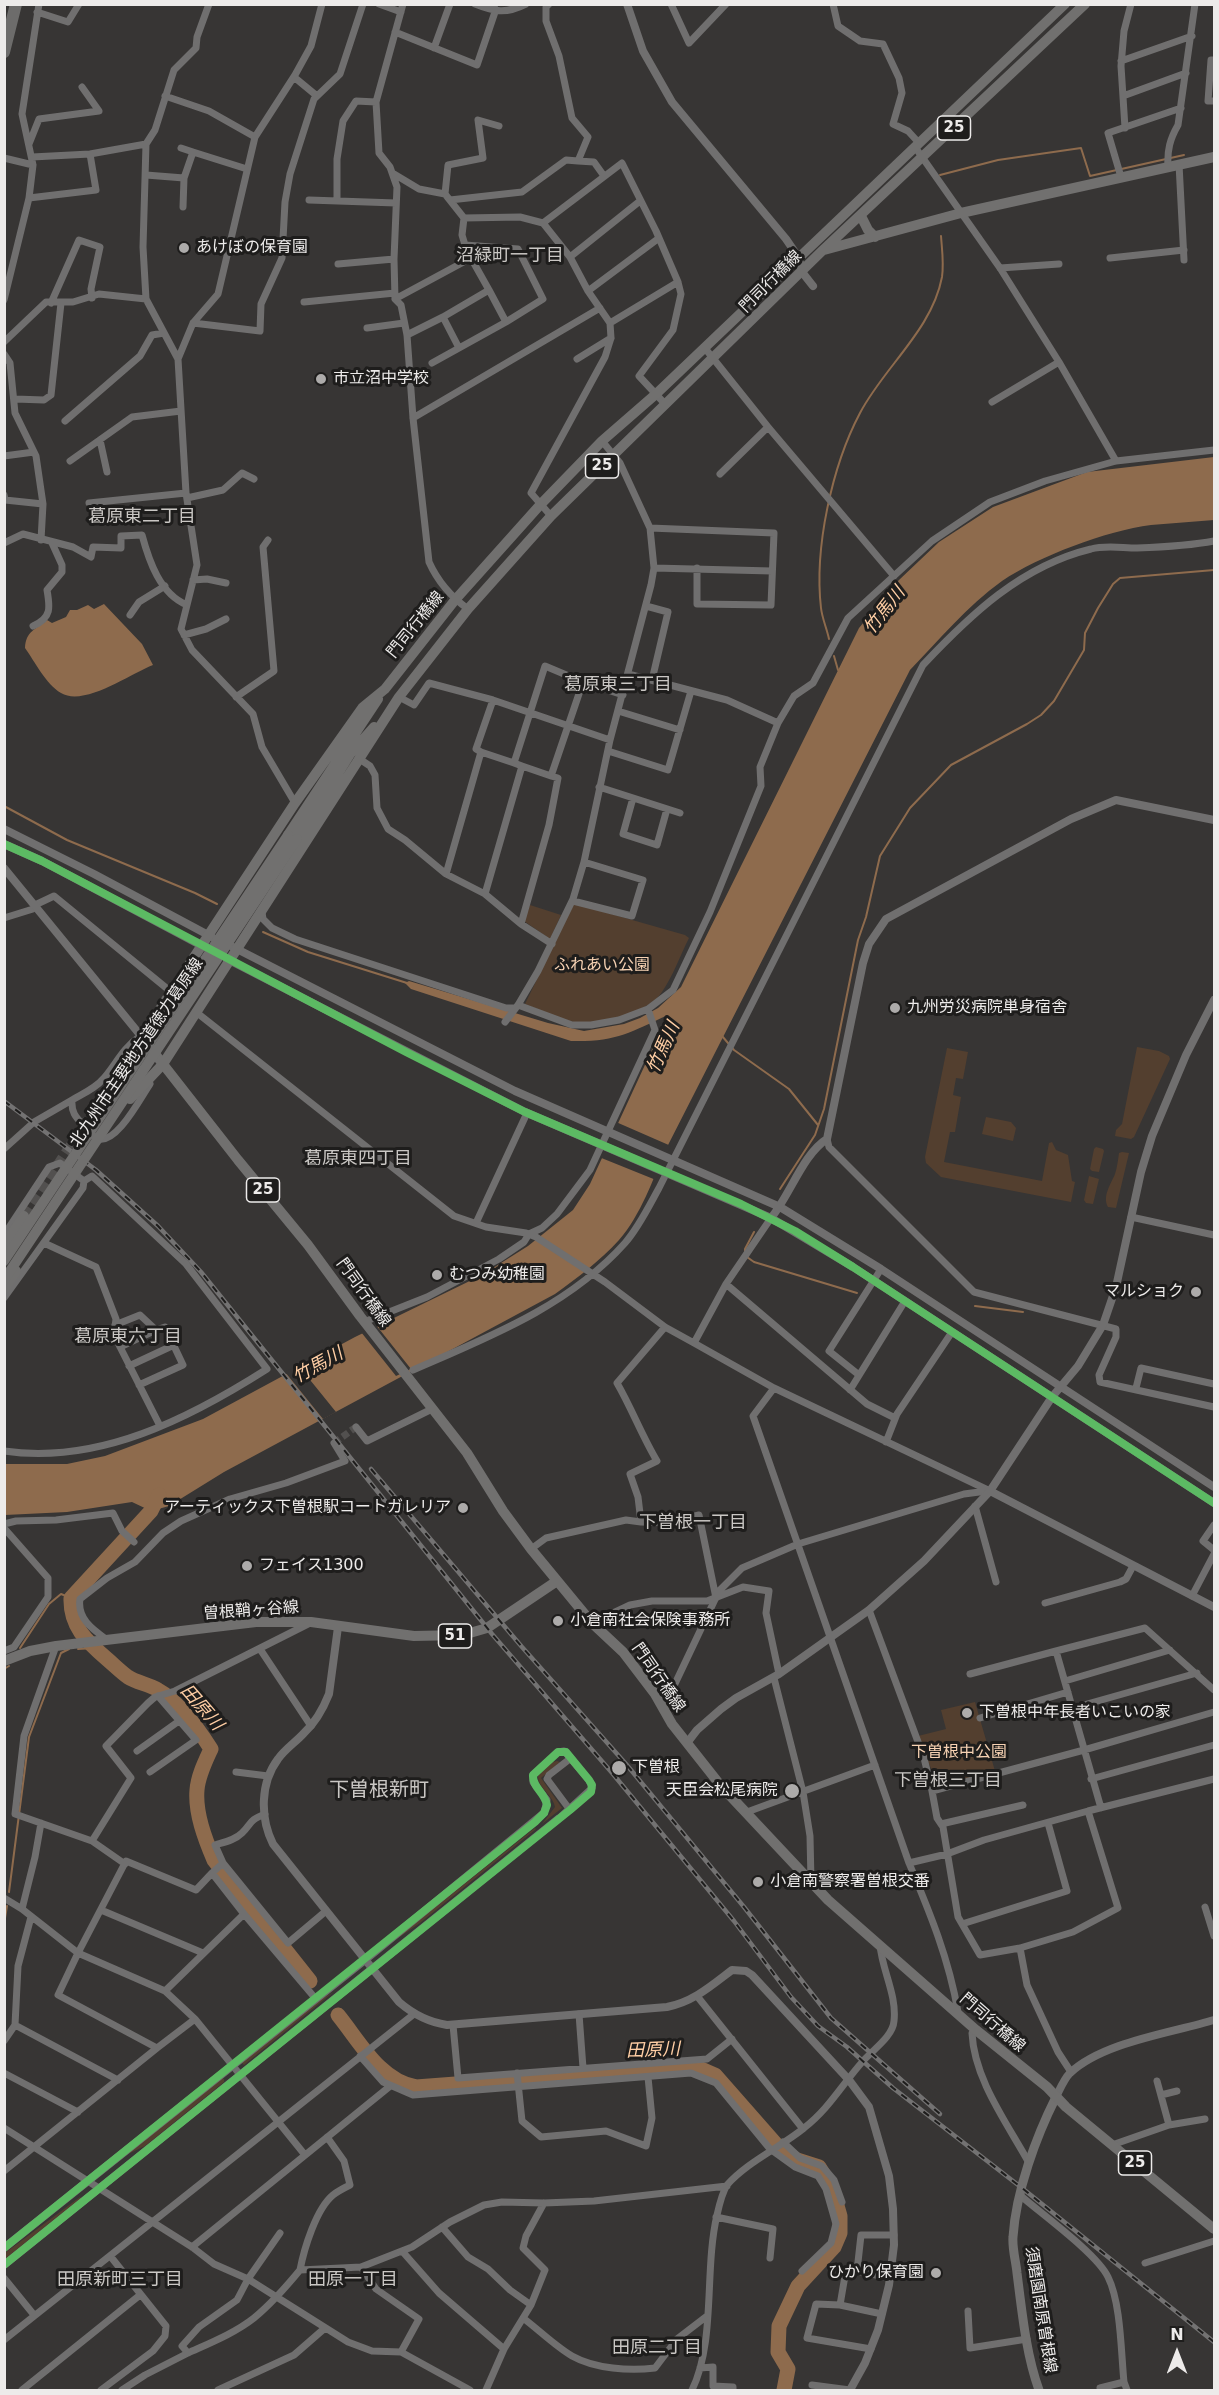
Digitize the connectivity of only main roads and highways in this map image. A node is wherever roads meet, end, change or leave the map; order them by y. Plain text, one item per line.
1 (16, 4) edge
2 (1065, 4) edge
3 (1085, 4) edge
4 (4, 52) edge
5 (1215, 157) edge
6 (861, 216) junction
7 (875, 237) junction
8 (822, 251) junction
9 (799, 258) junction
10 (347, 752) junction
11 (292, 837) junction
12 (141, 1036) junction
13 (163, 1064) junction
14 (109, 1087) tunnel mouth
15 (130, 1099) dead end
16 (24, 1216) tunnel mouth
17 (44, 1228) dead end
18 (4, 1245) edge
19 (4, 1261) edge
20 (4, 1280) edge
21 (4, 1289) edge
22 (557, 1581) junction
23 (4, 1661) edge
24 (1056, 2097) junction
25 (1215, 2229) edge
26 (1039, 2391) edge

1 - 4 highway
2 - 9 main road, 門司行橋線 / 25
3 - 6 main road, 門司行橋線 / 25
5 - 7 main road, 門司行橋線 / 25
6 - 7 main road
6 - 8 main road, 門司行橋線 / 25
7 - 8 main road, 門司行橋線 / 25
8 - 9 main road, 門司行橋線 / 25
8 - 10 main road, 門司行橋線 / 25
9 - 10 main road, 門司行橋線 / 25
10 - 11 main road, 北九州市主要地方道徳力葛原線
10 - 12 main road, 門司行橋線 / 25
10 - 13 main road, 門司行橋線 / 25
11 - 19 main road, 北九州市主要地方道徳力葛原線, bridge
11 - 20 main road, 北九州市主要地方道徳力葛原線, bridge
12 - 13 main road, 門司行橋線 / 25
12 - 14 main road
13 - 15 main road
13 - 22 main road, 門司行橋線 / 25
16 - 18 main road
17 - 21 main road
22 - 23 main road, 曽根鞘ヶ谷線 / 51
22 - 24 main road, 門司行橋線 / 25
24 - 25 main road, 門司行橋線 / 25
24 - 26 main road, 須磨園南原曽根線

